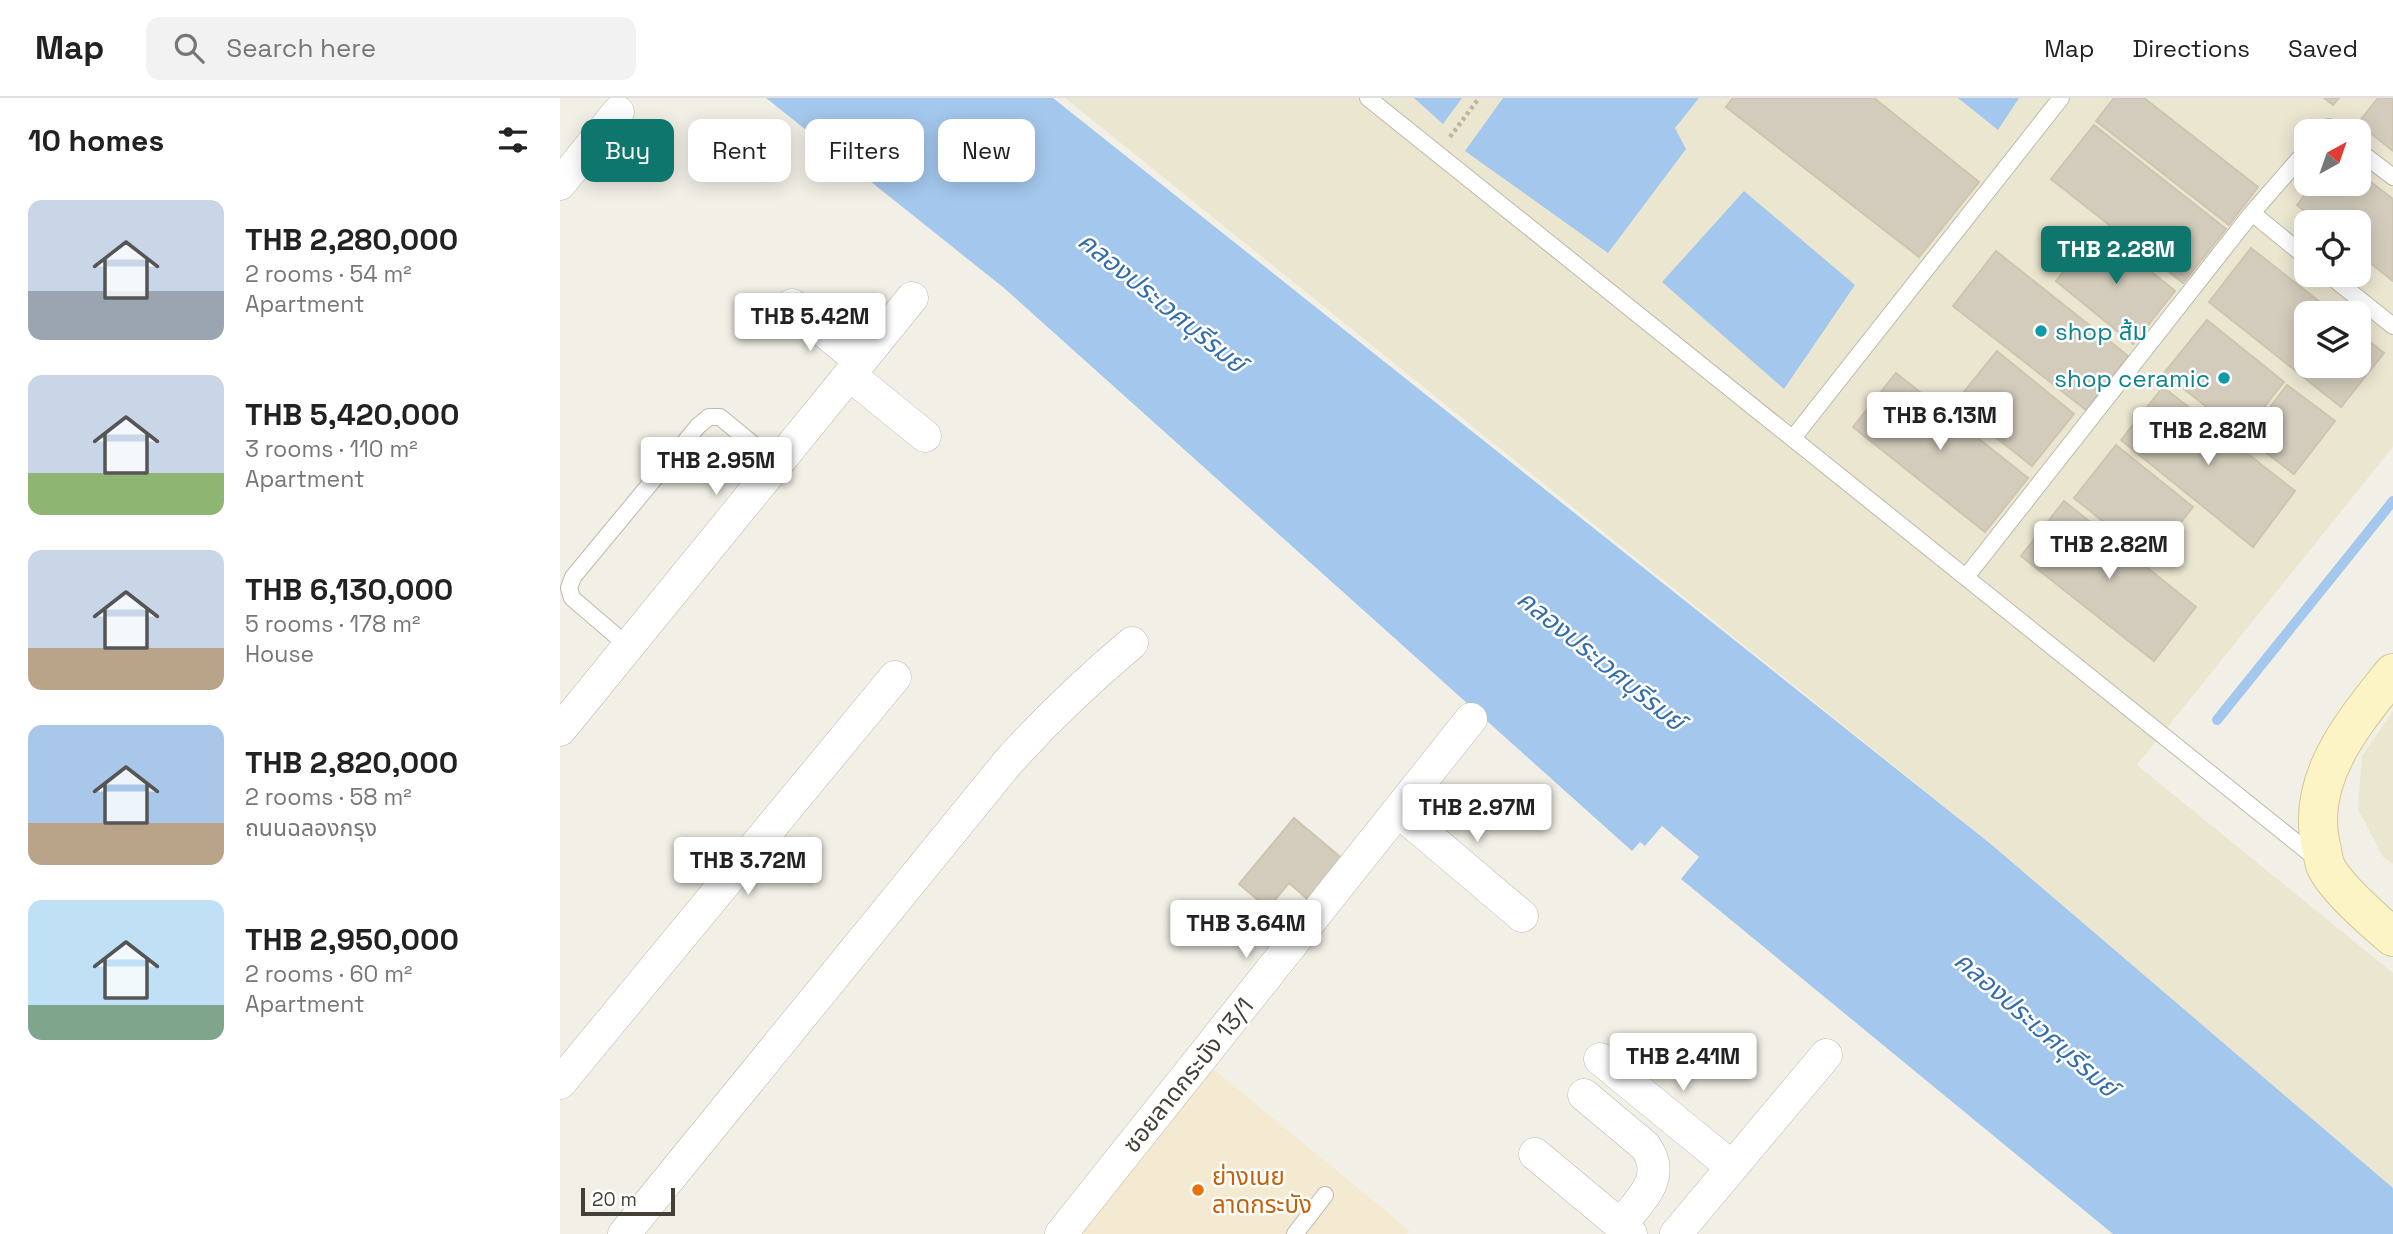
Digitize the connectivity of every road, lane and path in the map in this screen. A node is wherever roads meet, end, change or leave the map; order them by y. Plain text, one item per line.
1 (1368, 98) edge
2 (1479, 98) edge
3 (2061, 98) edge
4 (618, 112) dead end
5 (1438, 153) junction
6 (2371, 160) edge
7 (2294, 165) edge
8 (2393, 177) edge
9 (560, 184) edge
10 (2252, 213) junction
11 (2294, 247) edge
12 (2344, 287) edge
13 (912, 298) dead end
14 (792, 305) dead end
15 (2393, 326) edge
16 (855, 368) junction
17 (925, 436) dead end
18 (1793, 438) junction
19 (777, 464) junction
20 (1966, 577) junction
21 (1132, 643) dead end
22 (628, 646) junction
23 (2393, 673) edge
24 (895, 677) dead end
25 (1471, 719) dead end
26 (560, 730) edge
27 (1398, 811) junction
28 (2326, 866) junction
29 (1522, 916) dead end
30 (2393, 937) edge
31 (1826, 1055) dead end
32 (1600, 1059) dead end
33 (560, 1083) edge
34 (1584, 1095) dead end
35 (1535, 1154) dead end
36 (1732, 1167) junction
37 (1325, 1195) dead end
38 (1626, 1230) edge
39 (624, 1234) edge
40 (1061, 1234) edge
41 (1295, 1234) edge
42 (1676, 1234) edge

1 - 5 lane
2 - 5 path
3 - 18 lane
4 - 9 street
5 - 18 lane
6 - 8 lane
7 - 10 lane
10 - 11 lane
10 - 20 lane
12 - 15 lane
13 - 16 street
14 - 16 street
16 - 17 street
16 - 19 street
18 - 20 lane
19 - 22 street
19 - 22 lane
20 - 28 lane
21 - 39 street
22 - 26 street
23 - 28 main road
24 - 33 street
25 - 27 street, ซอยลาดกระบัง 13/1
27 - 29 street
27 - 40 street, ซอยลาดกระบัง 13/1
28 - 30 main road
31 - 36 street
32 - 36 street
34 - 38 street
35 - 38 street
36 - 42 street
37 - 41 lane

